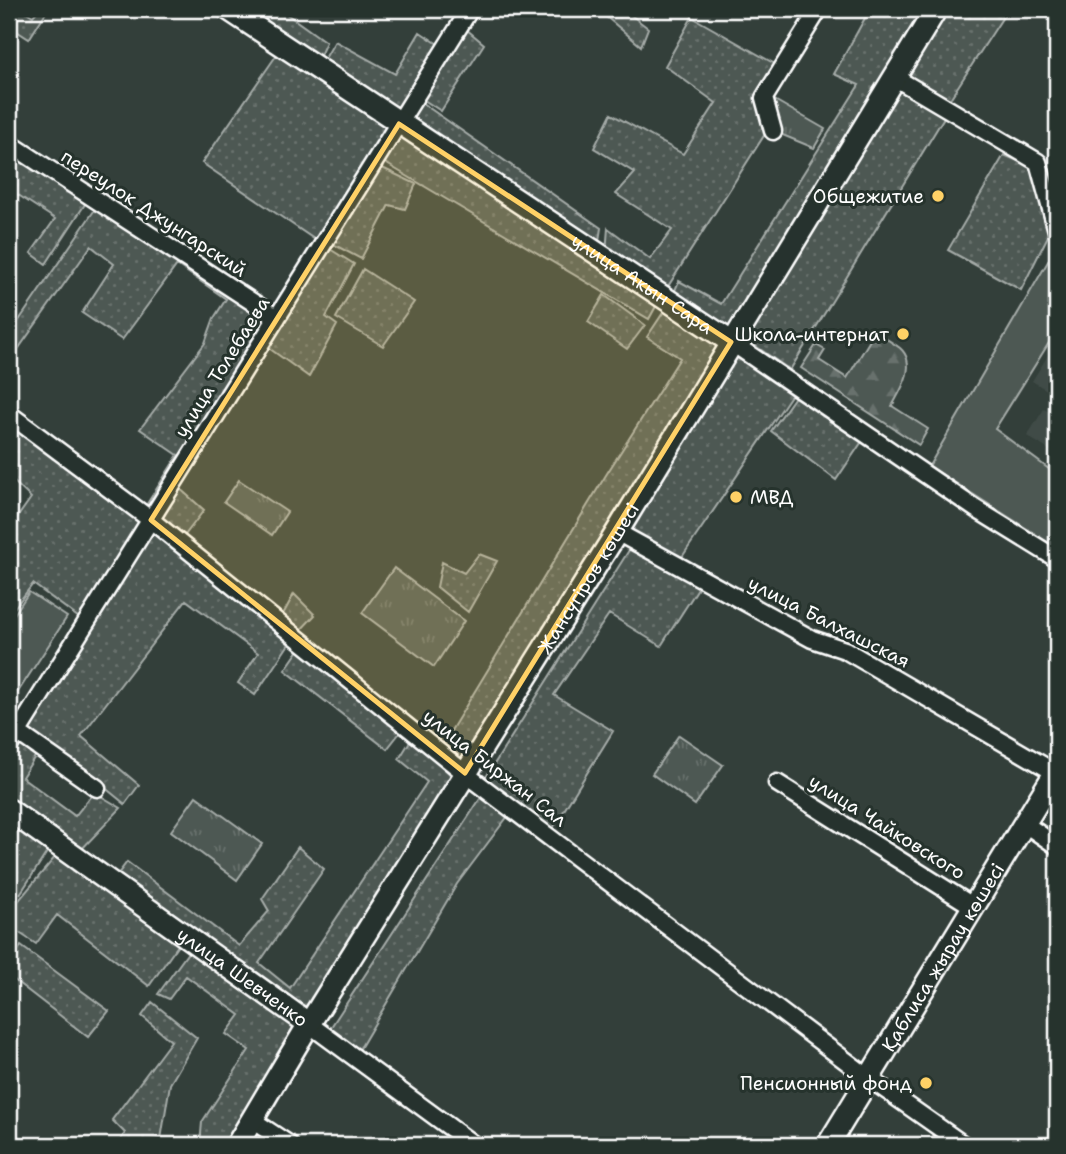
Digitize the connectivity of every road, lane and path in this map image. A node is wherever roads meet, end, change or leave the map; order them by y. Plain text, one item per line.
1 (228, 9) edge
2 (470, 9) edge
3 (819, 9) edge
4 (934, 10) edge
5 (894, 77) junction
6 (399, 124) junction
7 (773, 131) dead end
8 (9, 143) edge
9 (1057, 231) edge
10 (277, 318) junction
11 (731, 342) junction
12 (9, 414) edge
13 (151, 520) junction
14 (617, 532) junction
15 (1057, 559) edge
16 (13, 739) edge
17 (1056, 771) edge
18 (465, 773) junction
19 (777, 783) dead end
20 (97, 788) dead end
21 (9, 810) edge
22 (1025, 824) junction
23 (1057, 846) edge
24 (974, 907) junction
25 (309, 1024) junction
26 (870, 1079) junction
27 (252, 1120) junction
28 (237, 1145) edge
29 (290, 1145) edge
30 (474, 1145) edge
31 (828, 1145) edge
32 (964, 1145) edge

1 - 6 main road, улица Акын Сара
2 - 6 street, улица Толебаева
3 - 7 street
4 - 5 main road, Жансүгіров көшесі
5 - 9 street
5 - 11 main road, Жансүгіров көшесі
6 - 10 street, улица Толебаева
6 - 11 main road, улица Акын Сара
8 - 10 street, переулок Джунгарский
10 - 13 street, улица Толебаева
11 - 14 main road, Жансүгіров көшесі
11 - 15 street, улица Акын Сара
12 - 13 street, улица Биржан Сал
13 - 16 street, улица Толебаева
13 - 18 street, улица Биржан Сал
14 - 17 street, улица Балхашская
14 - 18 main road, Жансүгіров көшесі
16 - 20 street
17 - 22 main road, Қаблиса жырау көшесі
18 - 25 main road, Жансүгіров көшесі
18 - 26 street, улица Биржан Сал
19 - 24 street, улица Чайковского
21 - 25 main road, улица Шевченко
22 - 23 street
22 - 24 main road, Қаблиса жырау көшесі
24 - 26 main road, Қаблиса жырау көшесі
25 - 27 main road, Жансүгіров көшесі
25 - 30 street, улица Шевченко
26 - 31 main road, Қаблиса жырау көшесі
26 - 32 street, улица Биржан Сал
27 - 28 main road, Жансүгіров көшесі
27 - 29 street

